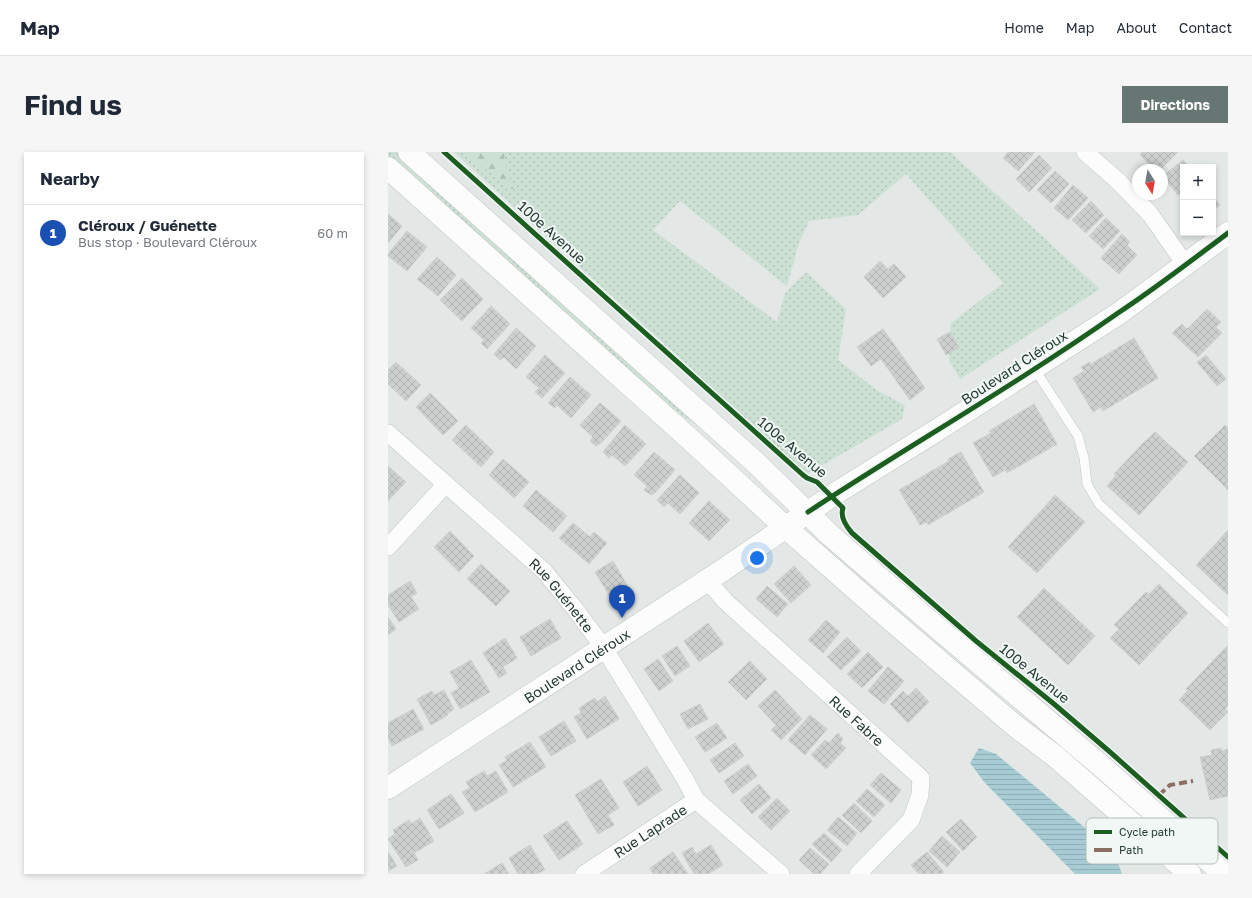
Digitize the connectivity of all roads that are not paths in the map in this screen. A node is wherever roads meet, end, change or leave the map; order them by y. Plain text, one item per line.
1 (409, 152) edge
2 (1085, 152) edge
3 (388, 168) edge
4 (1228, 233) edge
5 (1185, 264) junction
6 (1034, 368) junction
7 (388, 433) edge
8 (446, 484) junction
9 (808, 512) junction
10 (786, 527) junction
11 (388, 547) edge
12 (708, 580) junction
13 (1228, 623) edge
14 (604, 648) junction
15 (388, 788) edge
16 (696, 800) junction
17 (1126, 818) edge
18 (1160, 818) edge
19 (1179, 864) edge
20 (1213, 864) edge
21 (584, 874) edge
22 (781, 874) edge
23 (858, 874) edge
24 (1190, 874) edge
25 (1224, 874) edge

1 - 9 street, 100e Avenue
2 - 5 street
3 - 10 street
4 - 5 street, Boulevard Cléroux
5 - 6 street, Boulevard Cléroux
6 - 9 street, Boulevard Cléroux
6 - 13 lane
7 - 8 street, Rue Guénette
8 - 11 street
8 - 14 street, Rue Guénette
9 - 10 street, Boulevard Cléroux
9 - 18 street, 100e Avenue
10 - 12 street, Boulevard Cléroux
10 - 17 street
12 - 14 street, Boulevard Cléroux
12 - 23 street, Rue Fabre
14 - 15 street, Boulevard Cléroux
14 - 16 street, Rue Guénette
16 - 21 street, Rue Laprade
16 - 22 street, Rue Guénette
19 - 24 street
20 - 25 street, 100e Avenue

